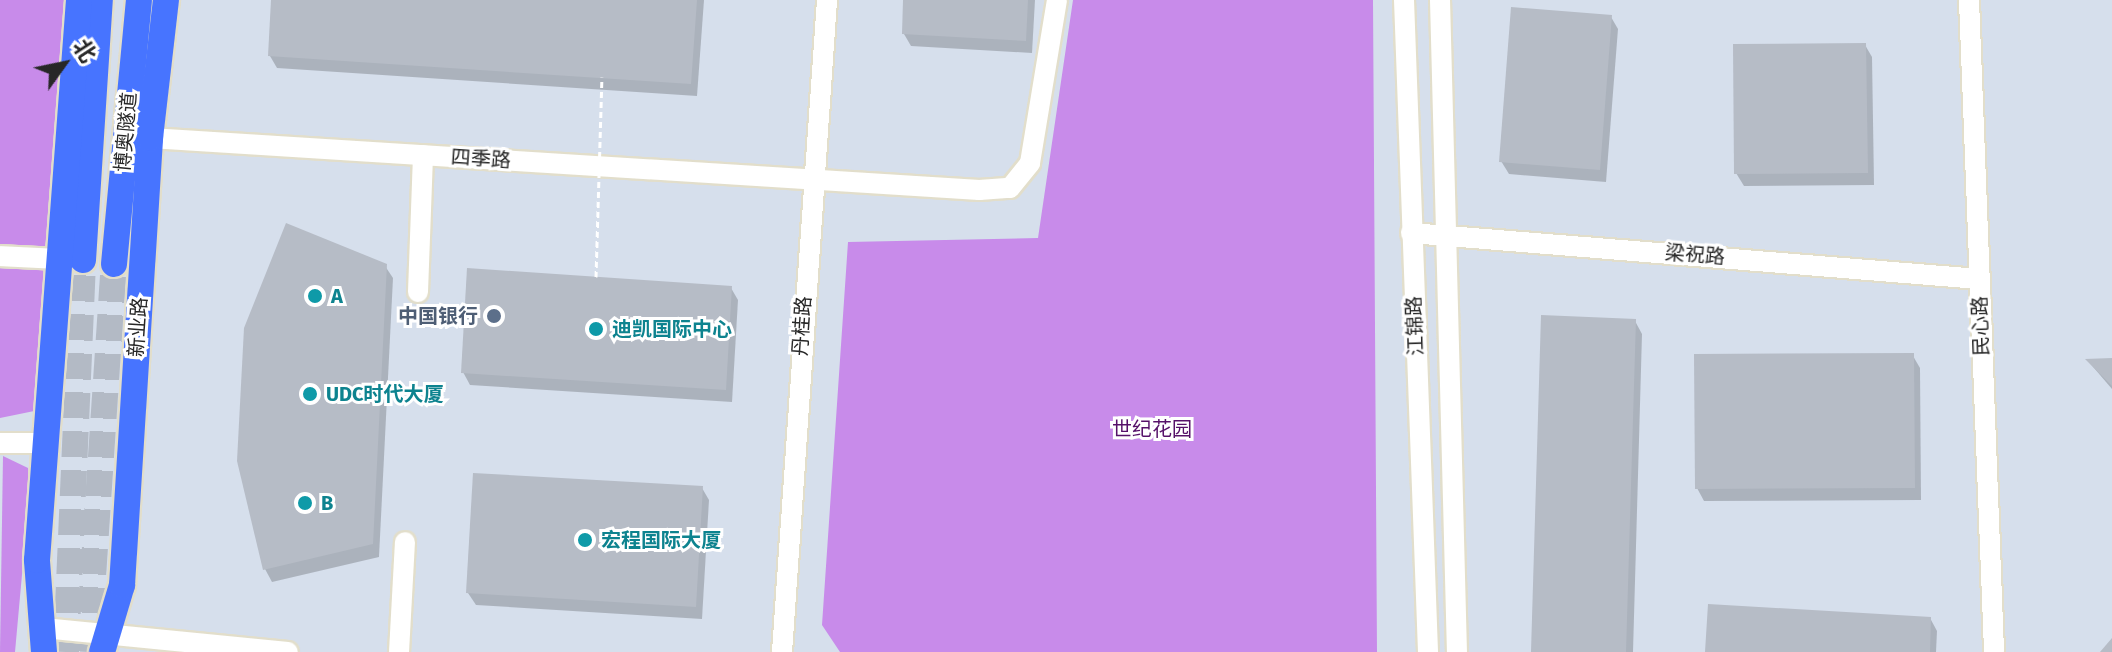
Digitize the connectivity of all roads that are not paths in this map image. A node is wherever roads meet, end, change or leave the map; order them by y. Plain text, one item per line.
1 (79, 0) edge
2 (100, 0) edge
3 (139, 0) edge
4 (166, 0) edge
5 (827, 0) edge
6 (1057, 0) edge
7 (1404, 0) edge
8 (1440, 0) edge
9 (1969, 0) edge
10 (150, 138) junction
11 (423, 155) junction
12 (811, 180) junction
13 (1411, 233) junction
14 (1446, 234) junction
15 (0, 256) edge
16 (71, 260) junction
17 (114, 264) tunnel mouth
18 (1979, 279) junction
19 (418, 292) dead end
20 (0, 443) edge
21 (46, 443) junction
22 (405, 542) dead end
23 (44, 640) edge
24 (105, 644) edge
25 (288, 652) edge
26 (399, 652) edge
27 (782, 652) edge
28 (1428, 652) edge
29 (1457, 652) edge
30 (1994, 652) edge

1 - 16 main road
2 - 16 main road, 博奥隧道
3 - 17 main road, 博奥隧道
4 - 10 main road, 新业路
5 - 12 street, 丹桂路
6 - 12 street, 四季路
7 - 13 street, 江锦路
8 - 14 street, 江锦路
9 - 18 street, 民心路
10 - 11 street, 四季路
10 - 24 main road, 新业路
11 - 12 street, 四季路
11 - 19 street
12 - 27 street, 丹桂路
13 - 14 street, 梁祝路
13 - 28 street, 江锦路
14 - 18 street, 梁祝路
14 - 29 street, 江锦路
15 - 16 street
16 - 21 main road
18 - 30 street, 民心路
20 - 21 street
21 - 23 main road
22 - 26 street
23 - 24 street
24 - 25 street

